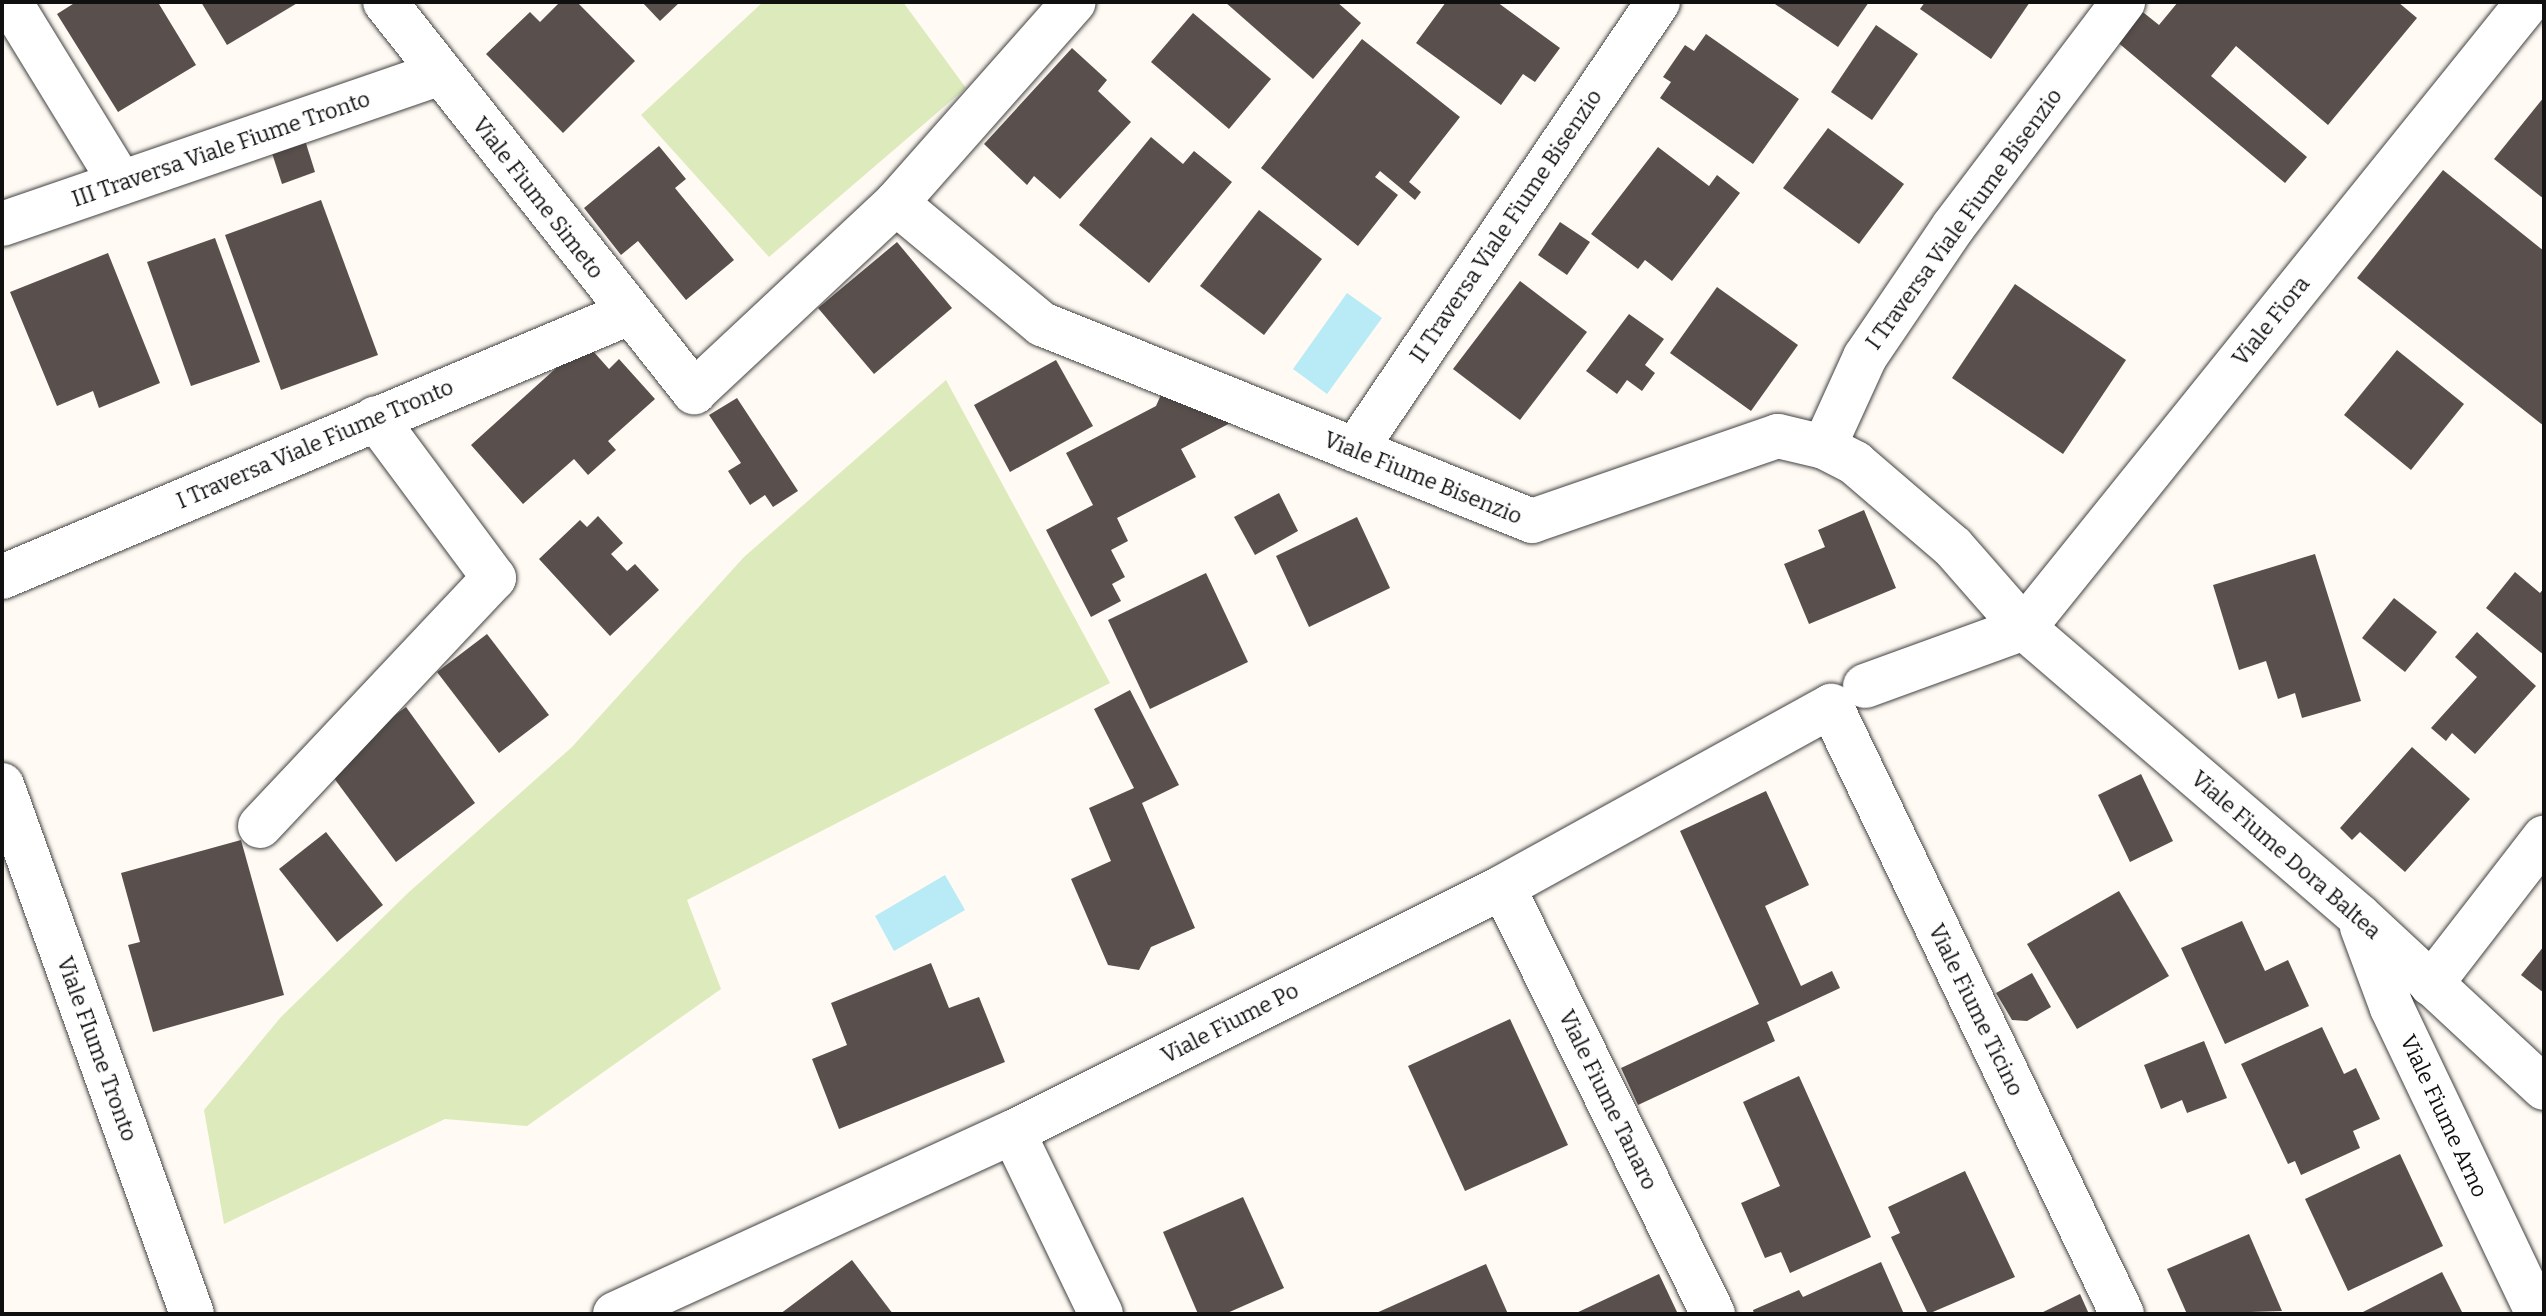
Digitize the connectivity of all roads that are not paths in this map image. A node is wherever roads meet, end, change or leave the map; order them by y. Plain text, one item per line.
1 (10, 2) edge
2 (1074, 2) edge
3 (1658, 2) edge
4 (2123, 2) edge
5 (388, 3) edge
6 (2524, 8) edge
7 (440, 73) junction
8 (121, 183) junction
9 (896, 203) junction
10 (2, 224) edge
11 (629, 313) junction
12 (375, 418) junction
13 (1824, 447) junction
14 (1355, 450) junction
15 (2, 577) edge
16 (2024, 628) junction
17 (1848, 696) junction
18 (2, 785) edge
19 (260, 826) dead end
20 (2544, 838) edge
21 (1503, 887) junction
22 (2358, 915) junction
23 (2431, 984) junction
24 (2544, 1088) edge
25 (1013, 1132) junction
26 (192, 1314) edge
27 (615, 1314) edge
28 (1101, 1314) edge
29 (1713, 1314) edge
30 (2122, 1314) edge
31 (2538, 1314) edge

1 - 8 street
2 - 9 street
3 - 14 street, II Traversa Viale Fiume Bisenzio
4 - 13 street, I Traversa Viale Fiume Bisenzio
5 - 7 street, Viale Fiume Simeto
6 - 16 street, Viale Fiora
7 - 8 street, III Traversa Viale Fiume Tronto
7 - 11 street, Viale Fiume Simeto
8 - 10 street, III Traversa Viale Fiume Tronto
9 - 11 street, Viale Fiume Simeto
9 - 14 street, Viale Fiume Bisenzio
11 - 12 street, I Traversa Viale Fiume Tronto
12 - 15 street, I Traversa Viale Fiume Tronto
12 - 19 street
13 - 14 street, Viale Fiume Bisenzio
13 - 16 street, Viale Fiume Bisenzio
16 - 17 street, Viale Fiume Po
16 - 22 street, Viale Fiume Dora Baltea
17 - 21 street, Viale Fiume Po
17 - 30 street, Viale Fiume Ticino
18 - 26 street, Viale FIume Tronto
20 - 23 street
21 - 25 street, Viale Fiume Po
21 - 29 street, Viale Fiume Tanaro
22 - 23 street, Viale Fiume Dora Baltea
22 - 31 street, Viale Fiume Arno
23 - 24 street, Viale Fiume Dora Baltea
25 - 27 street, Viale Fiume Po
25 - 28 street

